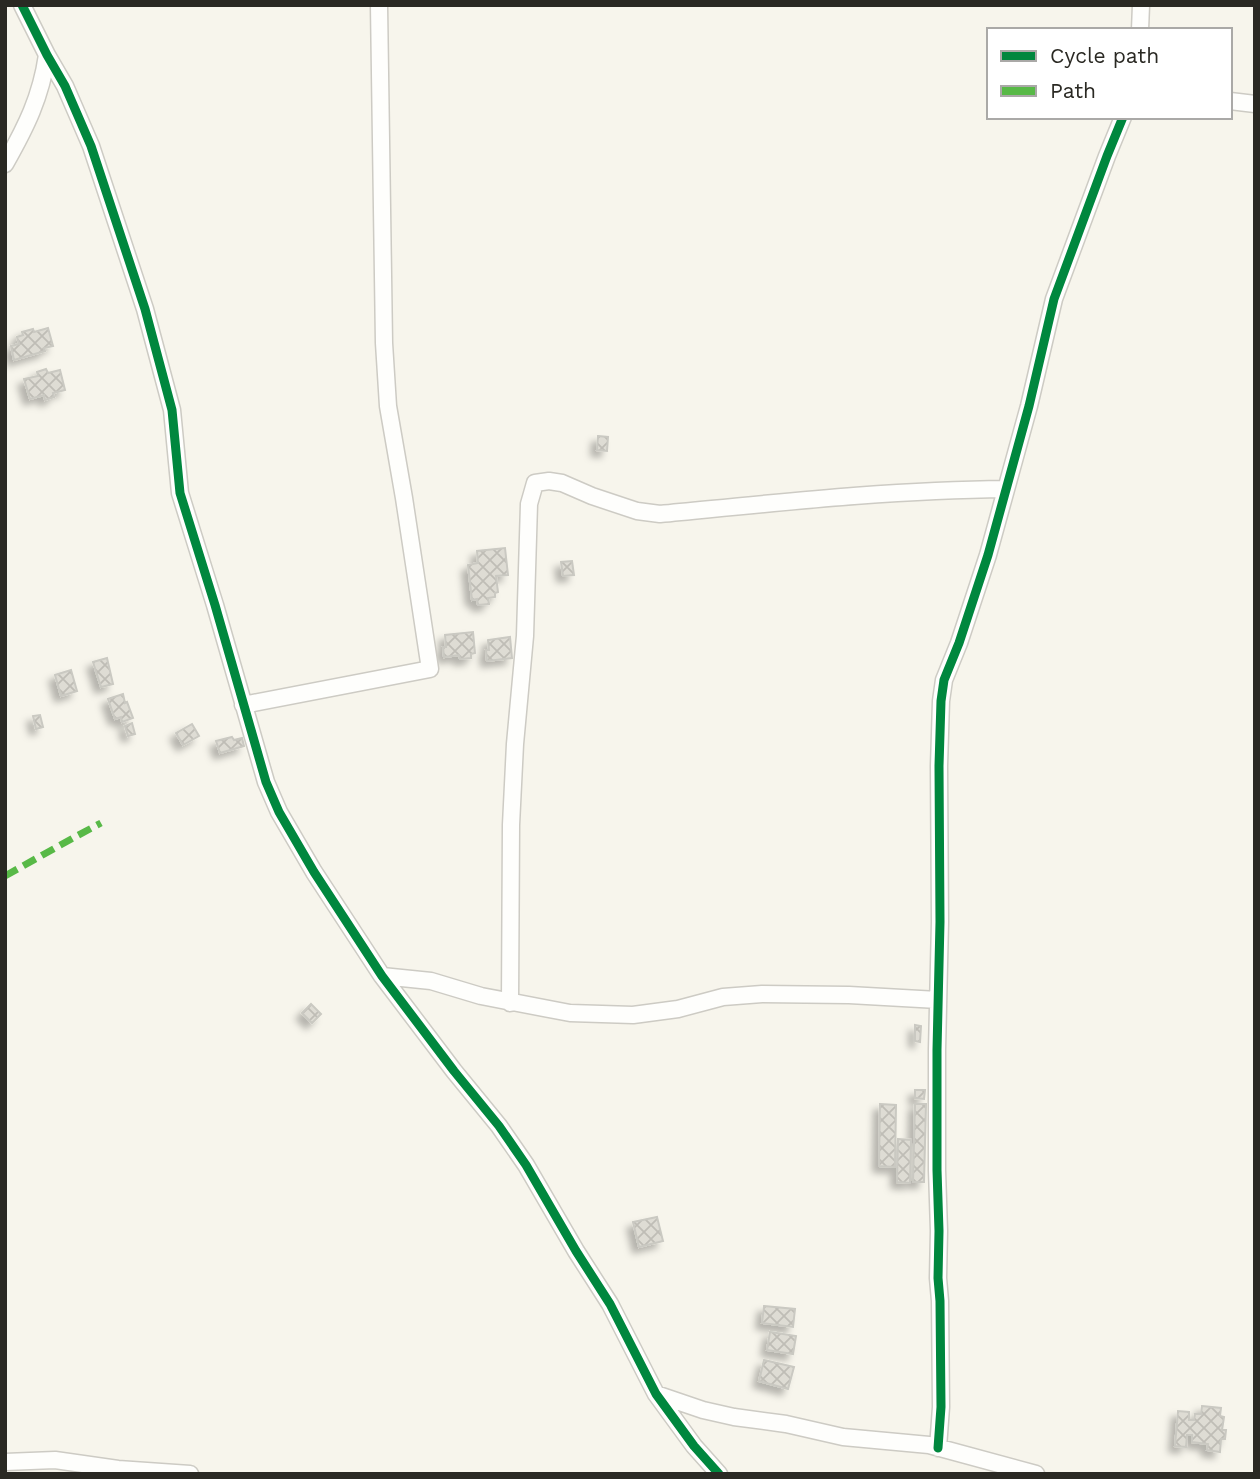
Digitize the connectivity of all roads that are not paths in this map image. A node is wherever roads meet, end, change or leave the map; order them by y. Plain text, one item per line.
1 (22, 5) edge
2 (379, 5) edge
3 (1141, 5) edge
4 (1140, 28) edge
5 (47, 55) junction
6 (1232, 101) edge
7 (1255, 104) edge
8 (1123, 119) edge
9 (5, 164) edge
10 (1006, 489) junction
11 (243, 705) junction
12 (382, 976) junction
13 (938, 1000) junction
14 (510, 1003) junction
15 (656, 1394) junction
16 (938, 1448) junction
17 (5, 1462) edge
18 (118, 1471) edge
19 (190, 1474) edge
20 (719, 1474) edge
21 (1036, 1474) edge

1 - 5 street
2 - 11 street
3 - 4 street
5 - 9 street
5 - 11 street
6 - 7 street
8 - 10 street
10 - 13 street
10 - 14 street
11 - 12 street
12 - 14 street
12 - 15 street
13 - 14 street
13 - 16 street
15 - 16 street
15 - 20 street
16 - 21 street
17 - 18 street
18 - 19 street

